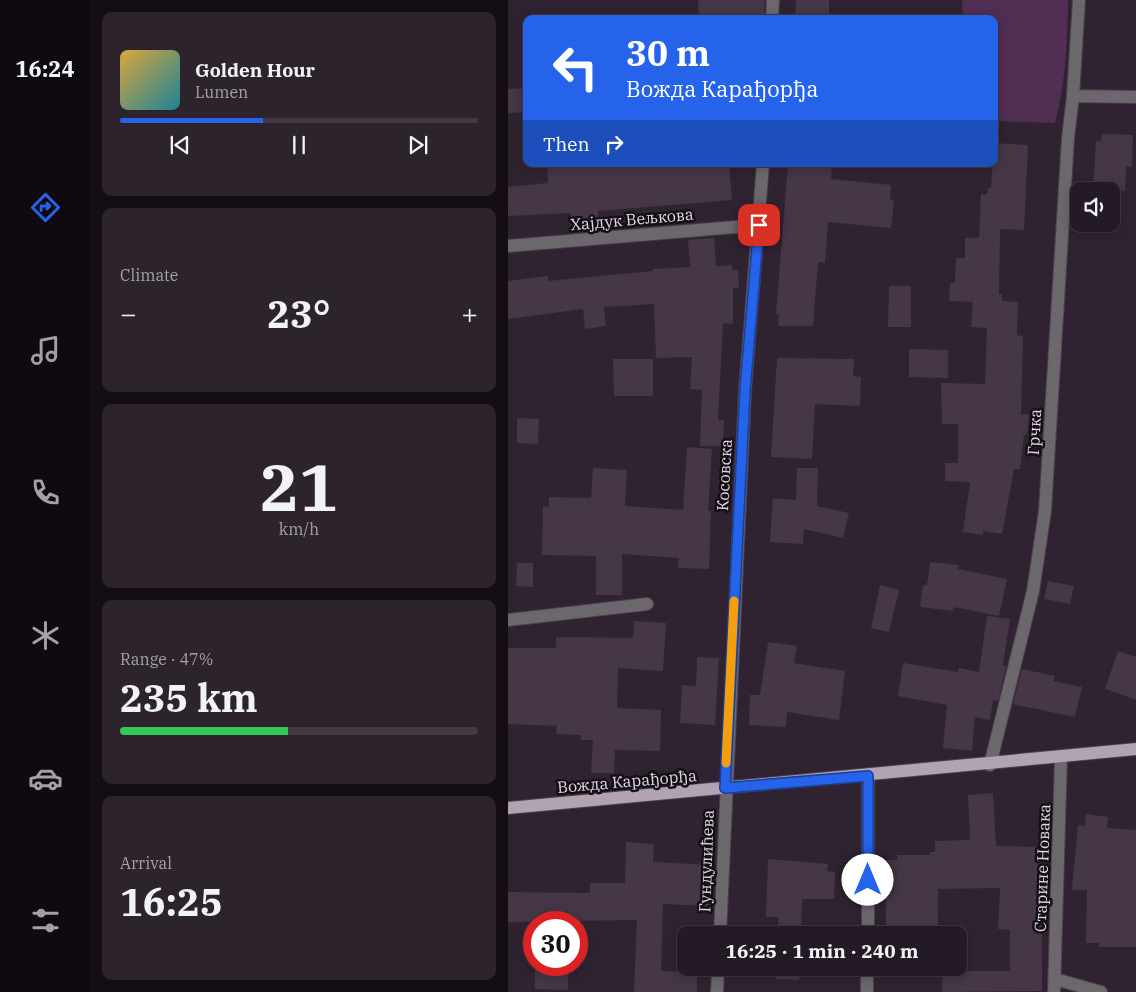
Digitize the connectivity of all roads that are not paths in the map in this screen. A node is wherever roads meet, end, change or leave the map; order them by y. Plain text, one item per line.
1 (773, 0) edge
2 (1079, 0) edge
3 (772, 15) edge
4 (1072, 96) junction
5 (1136, 97) edge
6 (763, 167) edge
7 (759, 225) junction
8 (508, 246) edge
9 (647, 604) dead end
10 (508, 620) edge
11 (1136, 749) edge
12 (1061, 757) junction
13 (990, 765) junction
14 (868, 776) junction
15 (725, 788) junction
16 (508, 808) edge
17 (720, 926) edge
18 (868, 926) edge
19 (718, 976) edge
20 (868, 976) edge
21 (1054, 986) edge
22 (718, 992) edge
23 (867, 992) edge
24 (1101, 992) edge

1 - 3 street
2 - 4 street, Грчка
4 - 5 street
4 - 13 street, Грчка
6 - 7 street, Косовска
7 - 8 street, Хајдук Вељкова
7 - 15 street, Косовска
9 - 10 street
11 - 12 main road, Вожда Карађорђа
12 - 13 main road, Вожда Карађорђа
12 - 21 street, Старине Новака
13 - 14 main road, Вожда Карађорђа
14 - 15 main road, Вожда Карађорђа
14 - 18 street
15 - 16 main road, Вожда Карађорђа
15 - 17 street, Гундулићева
19 - 22 street
20 - 23 street
21 - 24 street, Старине Новака

